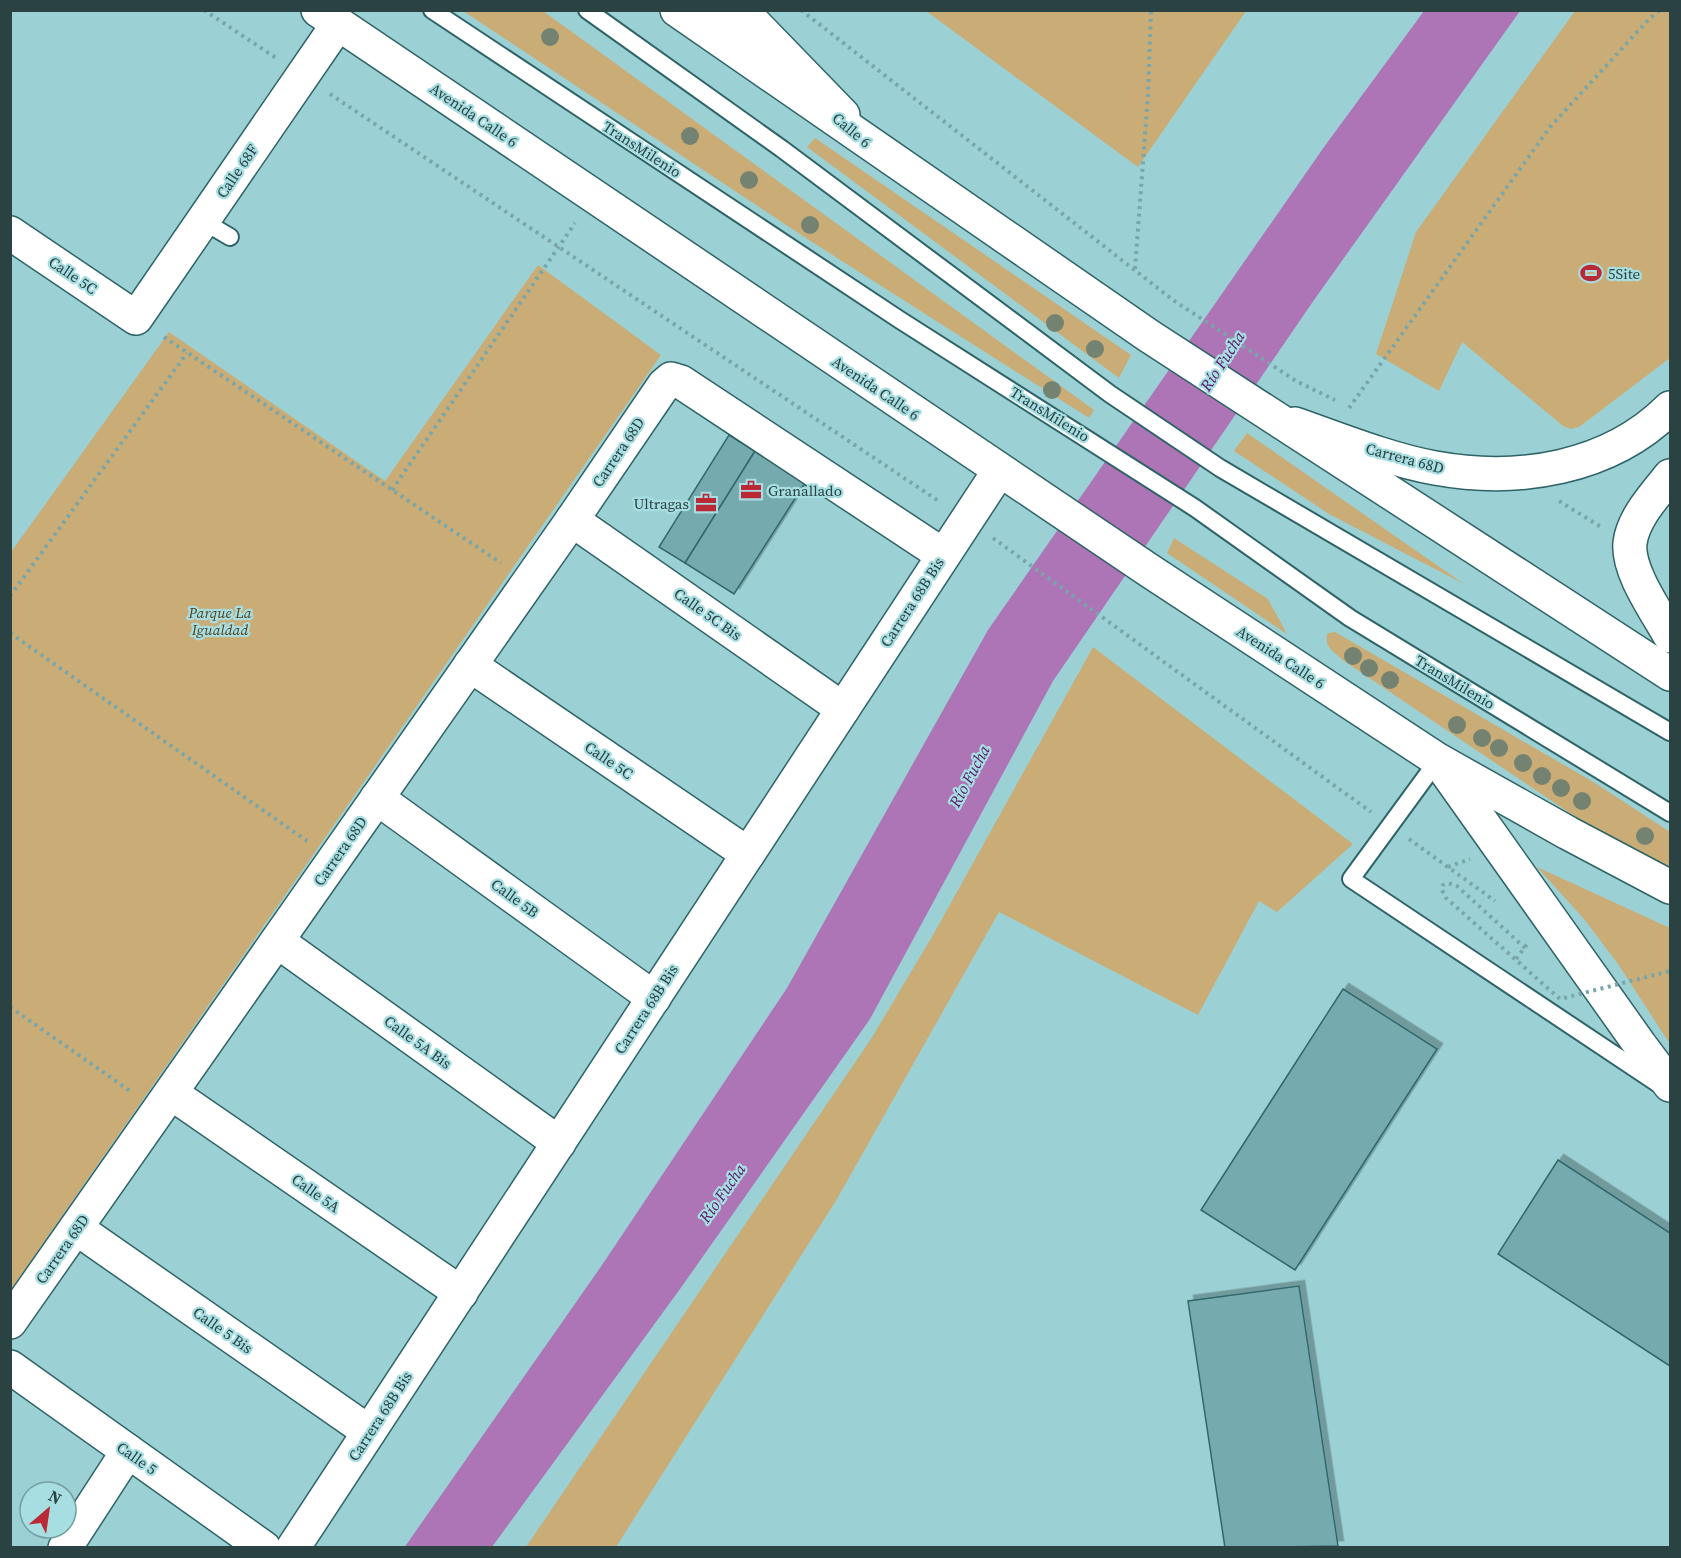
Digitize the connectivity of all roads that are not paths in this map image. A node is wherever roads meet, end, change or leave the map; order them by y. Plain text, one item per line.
1 (432, 10) edge
2 (587, 10) edge
3 (677, 10) edge
4 (709, 10) edge
5 (741, 10) edge
6 (328, 17) edge
7 (875, 149) junction
8 (10, 233) edge
9 (136, 318) joint
10 (1671, 408) edge
11 (1272, 417) junction
12 (999, 471) junction
13 (1671, 476) edge
14 (572, 520) junction
15 (943, 555) junction
16 (1671, 636) edge
17 (470, 665) junction
18 (1671, 674) edge
19 (843, 709) junction
20 (1671, 732) edge
21 (1438, 760) junction
22 (377, 798) junction
23 (1671, 813) edge
24 (748, 854) junction
25 (1671, 887) edge
26 (277, 941) junction
27 (654, 998) junction
28 (1671, 1085) edge
29 (1671, 1092) edge
30 (164, 1102) junction
31 (559, 1143) junction
32 (76, 1228) junction
33 (461, 1293) junction
34 (10, 1322) edge
35 (10, 1367) edge
36 (369, 1432) junction
37 (128, 1451) junction
38 (65, 1548) edge
39 (264, 1548) edge
40 (293, 1548) edge

1 - 23 lane, TransMilenio
2 - 20 lane
3 - 7 main road
4 - 7 main road, Calle 6
5 - 7 main road, Calle 6
6 - 9 main road, Calle 68F
6 - 12 main road, Avenida Calle 6
7 - 11 main road
8 - 9 main road, Calle 5C
10 - 11 main road, Carrera 68D
11 - 18 main road
12 - 15 main road, Carrera 68B Bis
12 - 21 main road, Avenida Calle 6
13 - 16 main road
14 - 15 main road, Carrera 68D
14 - 17 main road, Carrera 68D
14 - 19 main road, Calle 5C Bis
15 - 19 main road, Carrera 68B Bis
17 - 22 main road, Carrera 68D
17 - 24 main road, Calle 5C
19 - 24 main road, Carrera 68B Bis
21 - 25 main road, Avenida Calle 6
21 - 28 main road
21 - 29 lane
22 - 26 main road, Carrera 68D
22 - 27 main road, Calle 5B
24 - 27 main road, Carrera 68B Bis
26 - 30 main road, Carrera 68D
26 - 31 main road, Calle 5A Bis
27 - 31 main road, Carrera 68B Bis
30 - 32 main road, Carrera 68D
30 - 33 main road, Calle 5A
31 - 33 main road, Carrera 68B Bis
32 - 34 main road, Carrera 68D
32 - 36 main road, Calle 5 Bis
33 - 36 main road, Carrera 68B Bis
35 - 37 main road, Calle 5
36 - 40 main road, Carrera 68B Bis
37 - 38 main road
37 - 39 main road, Calle 5

